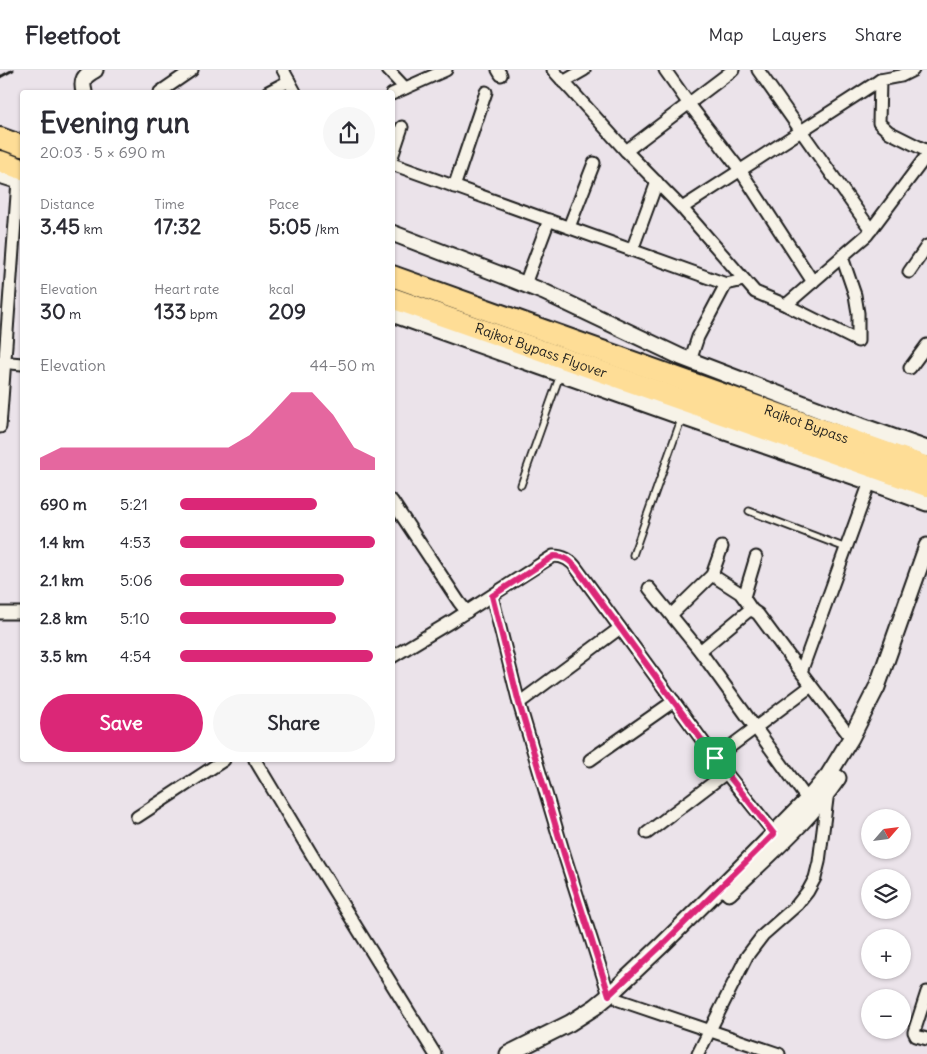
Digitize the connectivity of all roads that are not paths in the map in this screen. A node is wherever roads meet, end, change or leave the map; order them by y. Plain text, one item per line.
1 (95, 70) edge
2 (192, 70) edge
3 (283, 70) edge
4 (388, 70) edge
5 (446, 70) edge
6 (553, 70) edge
7 (584, 70) edge
8 (665, 70) edge
9 (733, 70) edge
10 (913, 70) edge
11 (760, 71) edge
12 (880, 80) junction
13 (289, 81) junction
14 (563, 82) junction
15 (405, 88) junction
16 (84, 90) edge
17 (163, 90) edge
18 (272, 90) edge
19 (294, 90) edge
20 (486, 92) dead end
21 (395, 93) edge
22 (689, 104) junction
23 (402, 126) dead end
24 (800, 131) junction
25 (0, 138) edge
26 (20, 145) edge
27 (395, 148) edge
28 (626, 151) junction
29 (927, 153) edge
30 (0, 161) edge
31 (594, 163) dead end
32 (395, 165) edge
33 (740, 170) junction
34 (0, 174) edge
35 (20, 176) edge
36 (20, 177) edge
37 (657, 182) junction
38 (454, 186) junction
39 (20, 187) edge
40 (682, 208) junction
41 (549, 220) junction
42 (569, 227) junction
43 (871, 230) junction
44 (395, 235) edge
45 (927, 246) edge
46 (632, 250) junction
47 (842, 257) junction
48 (909, 272) dead end
49 (395, 277) edge
50 (744, 280) junction
51 (813, 282) junction
52 (525, 284) junction
53 (726, 284) junction
54 (395, 299) edge
55 (786, 305) junction
56 (395, 315) edge
57 (927, 345) edge
58 (690, 361) junction
59 (2, 362) edge
60 (20, 364) edge
61 (910, 368) dead end
62 (560, 373) junction
63 (685, 381) junction
64 (685, 410) junction
65 (724, 415) junction
66 (0, 427) edge
67 (744, 438) junction
68 (927, 449) edge
69 (927, 467) edge
70 (870, 482) junction
71 (521, 486) dead end
72 (927, 486) edge
73 (927, 502) edge
74 (395, 505) edge
75 (749, 511) dead end
76 (927, 546) edge
77 (722, 547) dead end
78 (846, 548) junction
79 (633, 555) dead end
80 (756, 557) dead end
81 (712, 575) junction
82 (927, 575) edge
83 (649, 588) dead end
84 (492, 596) junction
85 (744, 597) junction
86 (752, 610) junction
87 (467, 612) junction
88 (0, 613) edge
89 (20, 613) edge
90 (671, 615) junction
91 (620, 628) junction
92 (700, 651) junction
93 (395, 655) edge
94 (801, 672) junction
95 (811, 686) junction
96 (674, 701) junction
97 (519, 703) junction
98 (756, 728) junction
99 (852, 738) junction
100 (715, 758) junction
101 (590, 760) dead end
102 (221, 762) edge
103 (256, 762) edge
104 (726, 773) junction
105 (829, 774) junction
106 (828, 792) junction
107 (811, 804) junction
108 (137, 816) dead end
109 (647, 834) dead end
110 (778, 838) junction
111 (927, 992) edge
112 (614, 997) junction
113 (710, 1030) junction
114 (927, 1039) edge
115 (435, 1054) edge
116 (508, 1054) edge
117 (530, 1054) edge
118 (698, 1054) edge
119 (779, 1054) edge

1 - 16 street
2 - 17 street
3 - 13 street
4 - 15 street
5 - 15 street
6 - 14 street
7 - 14 street
8 - 22 street
9 - 22 street
10 - 12 street
11 - 24 street
12 - 24 street
12 - 29 street
13 - 18 street
13 - 19 street
14 - 28 street
15 - 21 street
20 - 38 street
22 - 28 street
22 - 33 street
23 - 27 street
24 - 33 street
24 - 43 street
25 - 26 highway
28 - 37 street
29 - 43 street
30 - 35 highway
31 - 42 street
32 - 38 street
33 - 40 street
33 - 51 street
34 - 36 street
37 - 40 street
37 - 46 street
38 - 41 street
39 - 59 street
40 - 50 street
41 - 42 street
41 - 52 street
42 - 46 street
43 - 47 street
44 - 52 street
45 - 48 street
46 - 53 street
47 - 51 street
47 - 55 street
49 - 63 highway, Rajkot Bypass Flyover
50 - 53 street
50 - 55 street
51 - 55 street
52 - 58 street
53 - 58 street
54 - 64 highway, Rajkot Bypass Flyover
56 - 62 street
57 - 61 street
58 - 63 street
58 - 68 street
59 - 60 street
59 - 66 street
62 - 64 street
62 - 71 lane
63 - 69 highway, Rajkot Bypass
64 - 65 highway, Rajkot Bypass
64 - 67 street
64 - 79 lane
65 - 67 highway
65 - 72 highway, Rajkot Bypass
67 - 70 street
70 - 73 street
70 - 78 street
74 - 87 street
75 - 78 lane
76 - 99 street
77 - 81 street
78 - 94 street
80 - 85 street
81 - 85 street
81 - 90 street
82 - 106 street
83 - 90 street
84 - 87 street
84 - 91 street
84 - 97 street
85 - 86 street
86 - 92 street
86 - 94 street
87 - 93 street
88 - 89 street
90 - 92 street
91 - 96 street
91 - 97 street
92 - 98 street
94 - 95 street
95 - 98 street
95 - 99 street
96 - 100 street
96 - 101 street
97 - 112 street
98 - 100 street
98 - 107 street
99 - 105 street
100 - 104 street
102 - 108 street
103 - 115 street
104 - 109 street
104 - 110 street
105 - 106 street
105 - 107 street
106 - 107 street
106 - 113 street
107 - 110 street
110 - 112 street
111 - 114 street
112 - 113 street
112 - 116 street
112 - 117 street
113 - 118 street
113 - 119 street

